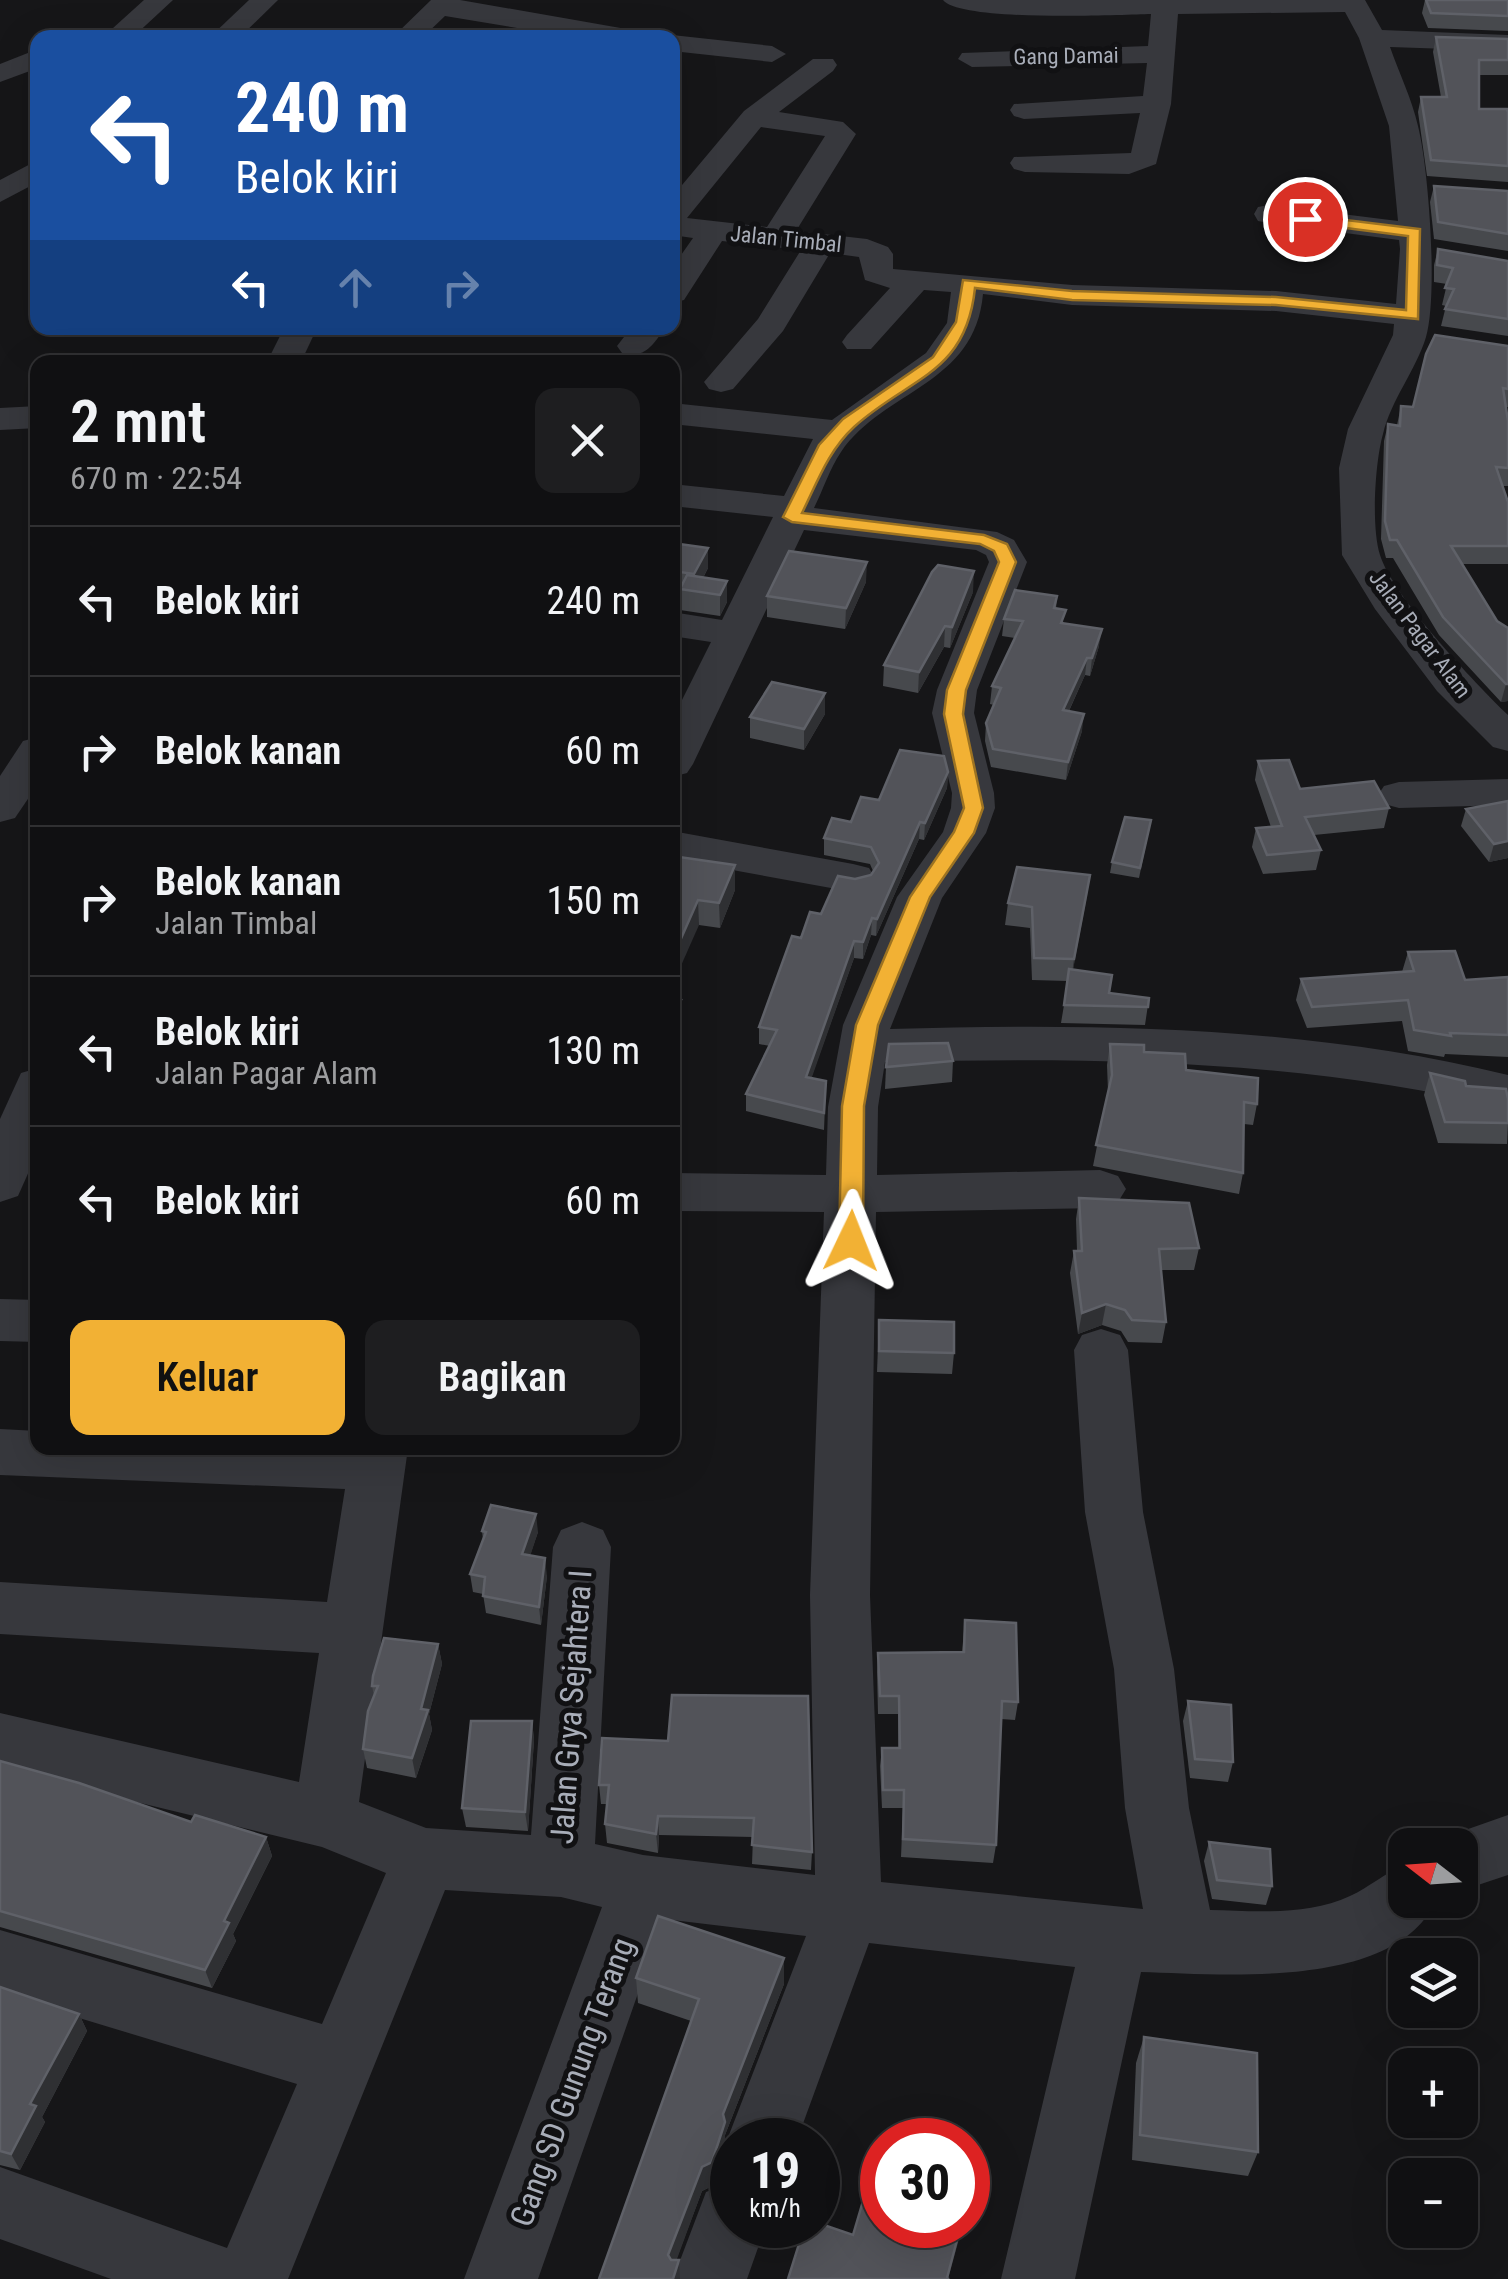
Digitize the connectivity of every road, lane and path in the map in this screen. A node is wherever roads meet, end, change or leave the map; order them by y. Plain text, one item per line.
1 (160, 0) edge
2 (265, 0) edge
3 (552, 0) edge
4 (956, 0) edge
5 (1353, 2) edge
6 (443, 4) edge
7 (1165, 8) junction
8 (526, 22) junction
9 (124, 30) edge
10 (231, 30) edge
11 (414, 30) edge
12 (579, 30) edge
13 (1373, 38) junction
14 (1508, 43) edge
15 (680, 50) edge
16 (680, 53) edge
17 (772, 54) dead end
18 (1161, 54) junction
19 (972, 59) dead end
20 (30, 61) edge
21 (823, 64) dead end
22 (730, 72) dead end
23 (0, 74) edge
24 (1156, 104) junction
25 (1024, 110) dead end
26 (754, 118) junction
27 (0, 163) edge
28 (1025, 163) dead end
29 (30, 168) edge
30 (30, 174) edge
31 (0, 194) edge
32 (680, 207) edge
33 (1269, 214) dead end
34 (680, 227) edge
35 (713, 232) junction
36 (776, 238) junction
37 (1415, 240) junction
38 (820, 243) junction
39 (1452, 255) edge
40 (680, 280) edge
41 (915, 280) junction
42 (968, 283) junction
43 (1422, 330) junction
44 (858, 342) dead end
45 (721, 382) dead end
46 (680, 414) edge
47 (30, 417) edge
48 (0, 419) edge
49 (680, 429) edge
50 (833, 440) junction
51 (680, 496) edge
52 (794, 512) junction
53 (680, 625) edge
54 (737, 634) junction
55 (1508, 738) edge
56 (680, 748) edge
57 (30, 762) edge
58 (1508, 792) edge
59 (1399, 794) dead end
60 (0, 808) edge
61 (30, 813) edge
62 (680, 846) edge
63 (853, 878) edge
64 (864, 1046) junction
65 (0, 1080) edge
66 (30, 1085) edge
67 (1508, 1092) edge
68 (30, 1105) edge
69 (0, 1184) edge
70 (30, 1186) edge
71 (1100, 1190) dead end
72 (680, 1192) edge
73 (852, 1194) junction
74 (0, 1320) edge
75 (30, 1320) edge
76 (1101, 1350) dead end
77 (0, 1452) edge
78 (30, 1452) edge
79 (227, 1455) edge
80 (378, 1457) edge
81 (582, 1546) dead end
82 (0, 1608) edge
83 (352, 1629) junction
84 (0, 1741) edge
85 (325, 1818) junction
86 (1508, 1845) edge
87 (1478, 1855) edge
88 (425, 1858) junction
89 (561, 1867) junction
90 (643, 1886) junction
91 (1388, 1908) edge
92 (850, 1909) junction
93 (1115, 1940) junction
94 (1184, 1943) junction
95 (0, 1962) edge
96 (340, 2063) junction
97 (770, 2118) edge
98 (0, 2203) edge
99 (721, 2248) edge
100 (212, 2279) edge
101 (251, 2279) edge
102 (501, 2279) edge
103 (710, 2279) edge
104 (1038, 2279) edge

1 - 9 street
2 - 10 street
3 - 8 street
4 - 7 street, Gang Damai
5 - 7 street, Gang Damai
5 - 13 street, Jalan Pagar Alam
6 - 8 street
6 - 11 street
7 - 18 street
8 - 12 street
13 - 14 street
13 - 37 street, Jalan Pagar Alam
15 - 17 street
16 - 22 street
18 - 19 street, Gang Damai
18 - 24 street
20 - 23 street
21 - 26 street
24 - 25 street
24 - 28 street
26 - 32 street
26 - 36 street
27 - 29 street
30 - 31 street
33 - 37 street
34 - 35 street, Jalan Timbal
35 - 36 street, Jalan Timbal
35 - 40 street
36 - 38 street, Jalan Timbal
37 - 39 street
37 - 43 street, Jalan Pagar Alam
38 - 41 street, Jalan Timbal
38 - 45 street
41 - 42 street, Jalan Timbal
41 - 44 street
42 - 43 street, Jalan Timbal
42 - 50 street
43 - 55 street, Jalan Pagar Alam
46 - 50 street
47 - 48 street
49 - 50 street
50 - 52 street
51 - 52 street
52 - 54 street
52 - 64 street
53 - 54 street
54 - 56 street
57 - 60 street
58 - 59 street
60 - 61 street
62 - 63 street
64 - 67 street
64 - 73 street
65 - 66 street
68 - 69 street
69 - 70 street
71 - 73 street
72 - 73 street
73 - 92 street
74 - 75 street
76 - 94 street
77 - 78 street
79 - 80 street
80 - 83 street
81 - 89 street, Jalan Grya Sejahtera I
82 - 83 street
83 - 85 street
84 - 85 street
85 - 88 street
86 - 87 street
88 - 89 street
88 - 96 street
89 - 90 street
90 - 92 street
90 - 102 street, Gang SD Gunung Terang
91 - 94 street
92 - 93 street
92 - 97 street
93 - 94 street
93 - 104 street
95 - 96 street
96 - 101 street
98 - 100 street
99 - 103 street

